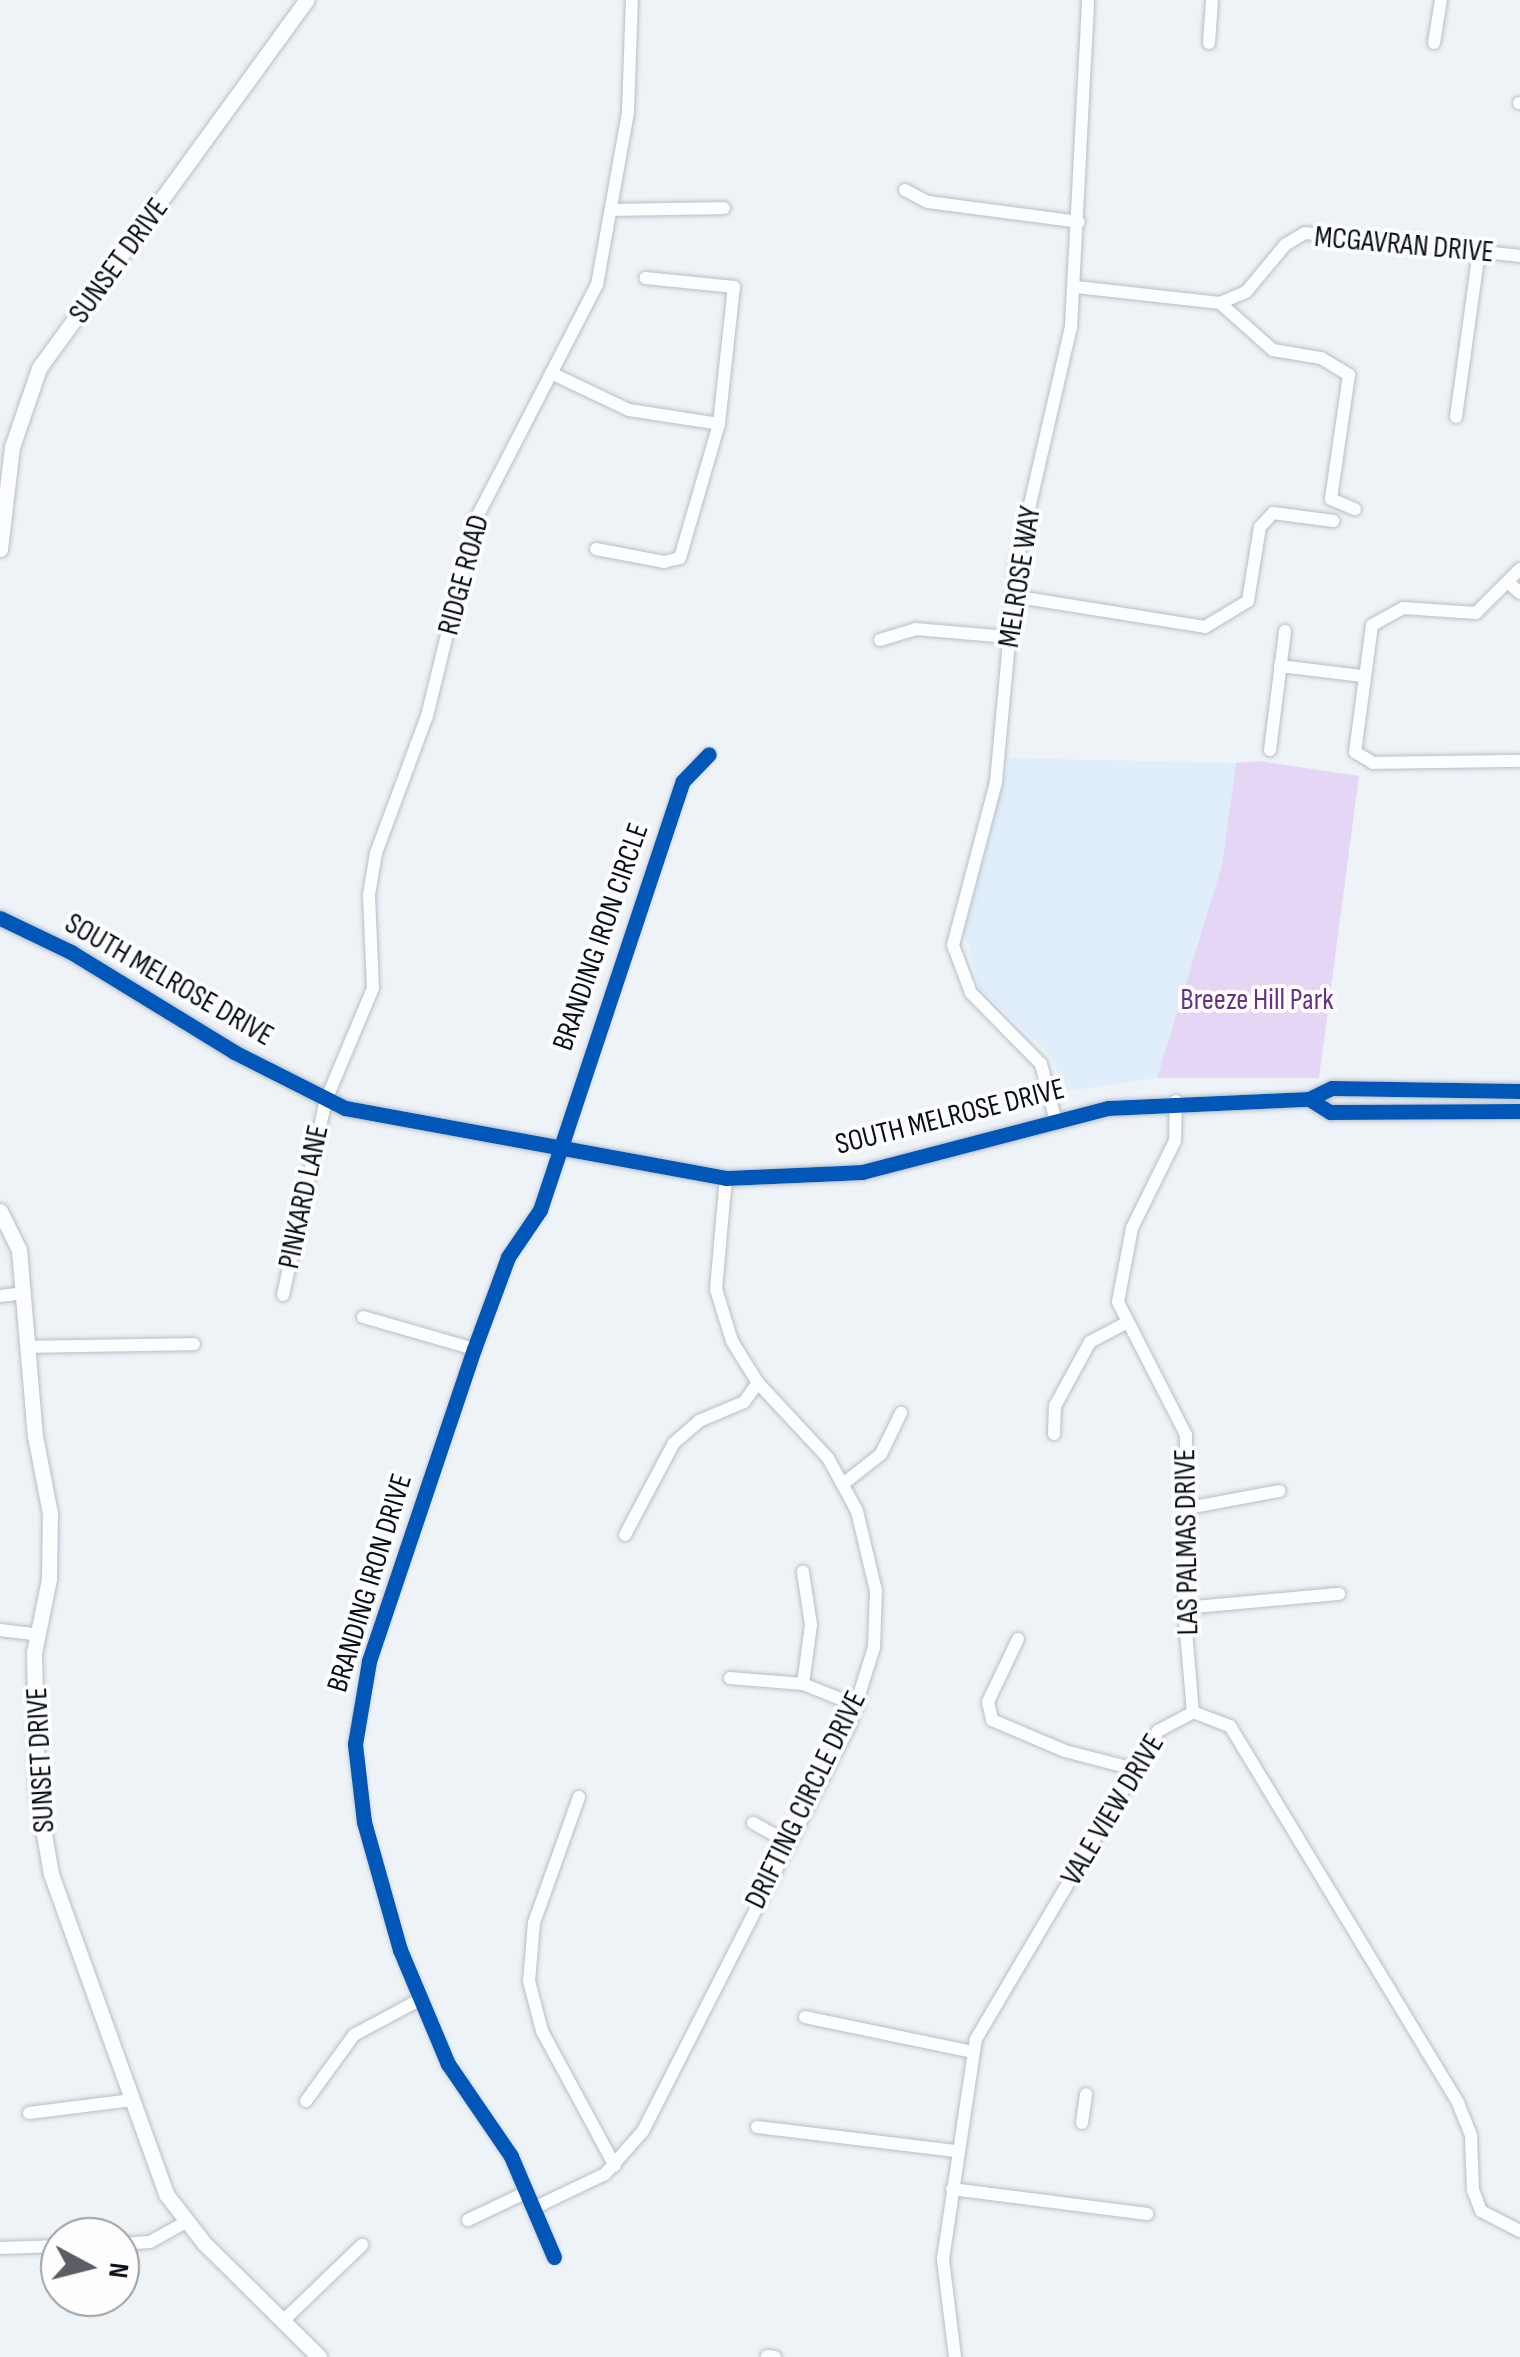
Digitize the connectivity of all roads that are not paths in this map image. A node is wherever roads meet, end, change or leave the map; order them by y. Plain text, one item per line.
1 (306, 0) edge
2 (632, 0) edge
3 (1088, 0) edge
4 (1212, 0) edge
5 (1441, 0) edge
6 (1209, 43) dead end
7 (1434, 43) dead end
8 (905, 190) dead end
9 (724, 208) dead end
10 (614, 210) junction
11 (1079, 222) junction
12 (1478, 252) junction
13 (1520, 256) edge
14 (645, 278) dead end
15 (1076, 287) junction
16 (1220, 303) junction
17 (551, 373) junction
18 (1456, 417) dead end
19 (720, 424) junction
20 (1355, 509) dead end
21 (1333, 522) dead end
22 (0, 549) edge
23 (596, 549) dead end
24 (1520, 569) edge
25 (1508, 582) junction
26 (1520, 594) edge
27 (1012, 596) junction
28 (1285, 631) dead end
29 (1008, 637) junction
30 (880, 640) dead end
31 (1280, 666) junction
32 (1363, 676) junction
33 (1270, 750) dead end
34 (710, 754) dead end
35 (1520, 761) edge
36 (0, 918) edge
37 (1520, 1091) edge
38 (1310, 1099) junction
39 (326, 1100) junction
40 (1176, 1101) junction
41 (1520, 1111) edge
42 (1055, 1118) junction
43 (560, 1147) junction
44 (726, 1178) junction
45 (0, 1210) edge
46 (23, 1293) junction
47 (283, 1295) dead end
48 (0, 1296) edge
49 (363, 1316) dead end
50 (1125, 1323) junction
51 (194, 1344) dead end
52 (27, 1347) junction
53 (474, 1349) junction
54 (758, 1383) junction
55 (901, 1412) dead end
56 (1054, 1434) dead end
57 (843, 1484) junction
58 (1279, 1491) dead end
59 (1188, 1508) junction
60 (625, 1535) dead end
61 (803, 1572) dead end
62 (1339, 1594) dead end
63 (1184, 1608) junction
64 (0, 1630) edge
65 (35, 1634) junction
66 (1018, 1639) dead end
67 (730, 1678) dead end
68 (803, 1684) junction
69 (858, 1706) junction
70 (1193, 1712) junction
71 (1138, 1770) junction
72 (579, 1797) dead end
73 (753, 1823) dead end
74 (787, 1842) junction
75 (421, 1999) junction
76 (805, 2017) dead end
77 (972, 2052) junction
78 (1086, 2094) dead end
79 (132, 2100) junction
80 (306, 2101) dead end
81 (29, 2113) dead end
82 (1082, 2123) dead end
83 (757, 2126) dead end
84 (956, 2151) junction
85 (615, 2166) junction
86 (952, 2189) junction
87 (527, 2192) junction
88 (534, 2208) junction
89 (1147, 2214) dead end
90 (468, 2220) dead end
91 (186, 2222) junction
92 (1520, 2231) edge
93 (140, 2243) edge
94 (362, 2245) dead end
95 (40, 2247) edge
96 (0, 2248) edge
97 (554, 2257) dead end
98 (283, 2321) junction
99 (766, 2356) edge
100 (319, 2357) edge
101 (775, 2357) edge
102 (955, 2357) edge

1 - 22 main road, SUNSET DRIVE
2 - 10 street, RIDGE ROAD
3 - 11 street, MELROSE WAY
4 - 6 street
5 - 7 street
8 - 11 street
9 - 10 street
10 - 17 street, RIDGE ROAD
11 - 15 street, MELROSE WAY
12 - 13 street, MCGAVRAN DRIVE
12 - 16 street, MCGAVRAN DRIVE
12 - 18 street
14 - 19 street
15 - 16 street
15 - 27 street, MELROSE WAY
16 - 20 street
17 - 19 street
17 - 39 street, RIDGE ROAD
19 - 23 street
21 - 27 street
24 - 25 street
25 - 26 street
25 - 32 street
27 - 29 street, MELROSE WAY
28 - 31 street
29 - 30 street
29 - 42 street, MELROSE WAY
31 - 32 street
31 - 33 street
32 - 35 street
34 - 43 street, BRANDING IRON CIRCLE
36 - 39 main road, SOUTH MELROSE DRIVE
37 - 38 main road, SOUTH MELROSE DRIVE
38 - 40 main road, SOUTH MELROSE DRIVE
38 - 41 main road, SOUTH MELROSE DRIVE
39 - 43 main road, SOUTH MELROSE DRIVE
39 - 47 street, PINKARD LANE
40 - 42 main road, SOUTH MELROSE DRIVE
40 - 50 street, LAS PALMAS DRIVE
42 - 44 main road, SOUTH MELROSE DRIVE
43 - 44 main road, SOUTH MELROSE DRIVE
43 - 53 street, BRANDING IRON DRIVE
44 - 54 street, DRIFTING CIRCLE DRIVE
45 - 46 main road, SUNSET DRIVE
46 - 48 street
46 - 52 main road, SUNSET DRIVE
49 - 53 street
50 - 56 street
50 - 59 street, LAS PALMAS DRIVE
51 - 52 street
52 - 65 main road, SUNSET DRIVE
53 - 75 street, BRANDING IRON DRIVE
54 - 57 street, DRIFTING CIRCLE DRIVE
54 - 60 street
55 - 57 street
57 - 69 street, DRIFTING CIRCLE DRIVE
58 - 59 street
59 - 63 street, LAS PALMAS DRIVE
61 - 68 street
62 - 63 street
63 - 70 street, LAS PALMAS DRIVE
64 - 65 street
65 - 79 main road, SUNSET DRIVE
66 - 71 street
67 - 68 street
68 - 69 street
69 - 74 street, DRIFTING CIRCLE DRIVE
70 - 71 street, VALE VIEW DRIVE
70 - 92 street, VALE VIEW DRIVE
71 - 77 street, VALE VIEW DRIVE
72 - 85 street
73 - 74 street
74 - 85 street, DRIFTING CIRCLE DRIVE
75 - 80 street
75 - 87 street, BRANDING IRON DRIVE
76 - 77 street
77 - 84 street, VALE VIEW DRIVE
78 - 82 street
79 - 81 street
79 - 91 main road, SUNSET DRIVE
83 - 84 street
84 - 86 street, VALE VIEW DRIVE
85 - 88 street, DRIFTING CIRCLE DRIVE
86 - 89 street
86 - 102 street, VALE VIEW DRIVE
87 - 88 street, BRANDING IRON DRIVE
87 - 90 street
88 - 97 street, BRANDING IRON DRIVE
91 - 93 street
91 - 98 main road, SUNSET DRIVE
94 - 98 street
95 - 96 street
98 - 100 main road, SUNSET DRIVE
99 - 101 street

